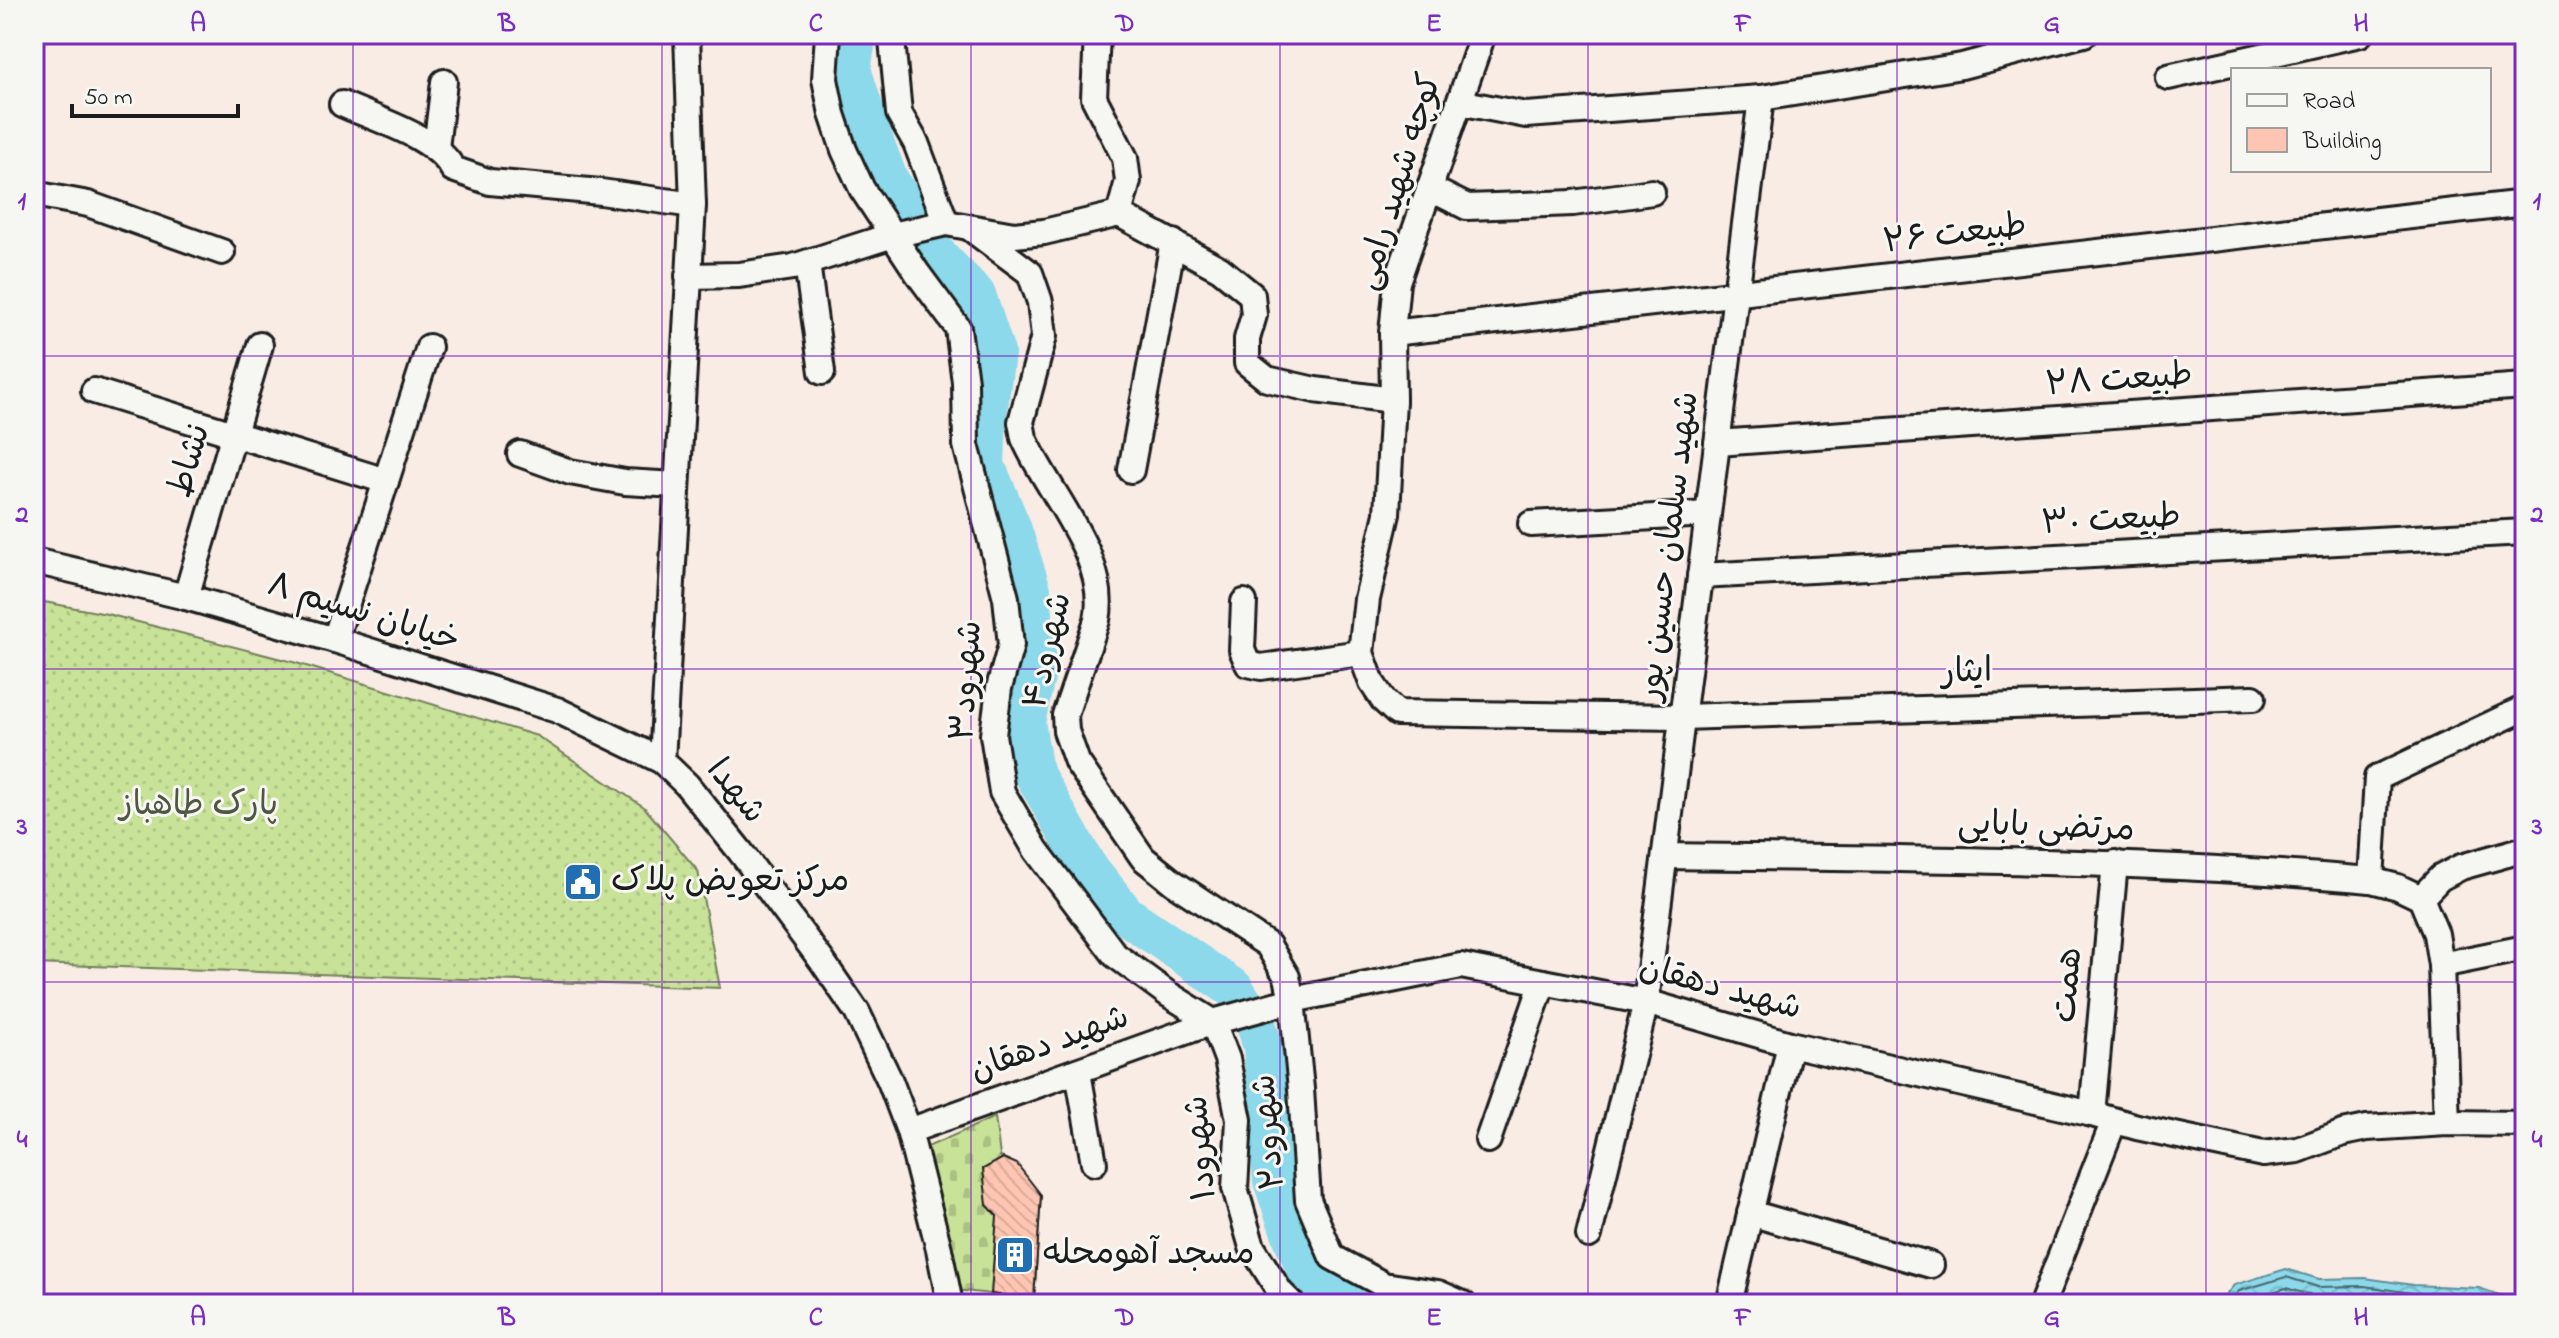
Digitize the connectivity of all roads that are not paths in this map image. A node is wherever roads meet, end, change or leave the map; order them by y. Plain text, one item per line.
1 (687, 34) edge
2 (828, 34) edge
3 (894, 34) edge
4 (1097, 34) edge
5 (1483, 34) edge
6 (2084, 34) edge
7 (2360, 34) edge
8 (2168, 77) dead end
9 (444, 82) dead end
10 (1761, 98) junction
11 (1459, 102) junction
12 (342, 104) dead end
13 (436, 148) junction
14 (1429, 188) junction
15 (1652, 192) dead end
16 (34, 194) edge
17 (2525, 203) edge
18 (693, 205) junction
19 (1119, 214) junction
20 (958, 225) junction
21 (893, 235) junction
22 (1173, 242) junction
23 (222, 252) dead end
24 (807, 263) junction
25 (688, 276) junction
26 (1736, 294) junction
27 (1392, 333) junction
28 (260, 345) dead end
29 (429, 347) dead end
30 (822, 372) dead end
31 (2525, 386) edge
32 (94, 391) dead end
33 (1393, 400) junction
34 (234, 434) junction
35 (1717, 443) junction
36 (520, 454) dead end
37 (1131, 470) dead end
38 (386, 481) junction
39 (677, 485) junction
40 (1708, 514) junction
41 (1531, 524) dead end
42 (2525, 532) edge
43 (34, 561) edge
44 (1700, 576) junction
45 (186, 597) junction
46 (1244, 602) dead end
47 (335, 640) junction
48 (1361, 653) junction
49 (2253, 698) dead end
50 (2525, 708) edge
51 (1682, 717) junction
52 (662, 761) junction
53 (2525, 849) edge
54 (1665, 856) junction
55 (2115, 863) junction
56 (2371, 880) junction
57 (2421, 898) junction
58 (2525, 948) edge
59 (2441, 965) junction
60 (1543, 982) junction
61 (1292, 1000) junction
62 (1646, 1002) junction
63 (1213, 1022) junction
64 (1790, 1044) junction
65 (1078, 1072) junction
66 (2103, 1117) junction
67 (2447, 1123) junction
68 (2525, 1124) edge
69 (909, 1131) junction
70 (1488, 1140) dead end
71 (1094, 1163) dead end
72 (1750, 1213) junction
73 (1589, 1235) dead end
74 (1931, 1265) dead end
75 (950, 1304) edge
76 (1292, 1304) edge
77 (1463, 1304) edge
78 (1729, 1304) edge
79 (2042, 1304) edge

1 - 18 street, شهدا
2 - 21 street, شهرود۳
3 - 20 street
4 - 19 street
5 - 11 street, کوچه شهید رامی
6 - 10 street
7 - 8 street
9 - 13 street
10 - 11 street
10 - 26 street, شهید سلمان حسین پور
11 - 14 street, کوچه شهید رامی
12 - 13 street
13 - 18 street
14 - 15 street
14 - 27 street, کوچه شهید رامی
16 - 23 street
17 - 26 street, طبیعت ۲۶
18 - 25 street, شهدا
19 - 20 street
19 - 22 street
20 - 21 street
20 - 61 street, شهرود۴
21 - 24 street
21 - 63 street, شهرود۳
22 - 33 street
22 - 37 street
24 - 25 street
24 - 30 street
25 - 39 street, شهدا
26 - 27 street, طبیعت ۲۶
26 - 35 street, شهید سلمان حسین پور
27 - 33 street, کوچه شهید رامی
28 - 34 street, نشاط
29 - 38 street
31 - 35 street, طبیعت ۲۸
32 - 34 street
33 - 48 street, کوچه شهید رامی
34 - 38 street
34 - 45 street, نشاط
35 - 40 street, شهید سلمان حسین پور
36 - 39 street
38 - 47 street
39 - 52 street, شهدا
40 - 41 street
40 - 44 street, شهید سلمان حسین پور
42 - 44 street, طبیعت ۳۰
43 - 45 street, خیابان نسیم ۸
44 - 51 street, شهید سلمان حسین پور
45 - 47 street, خیابان نسیم ۸
46 - 48 street
47 - 52 street, خیابان نسیم ۸
48 - 51 street, ایثار
49 - 51 street, ایثار
50 - 56 street
51 - 54 street, شهید سلمان حسین پور
52 - 69 street, شهدا
53 - 57 street
54 - 55 street, مرتضی بابایی
54 - 62 street, شهید سلمان حسین پور
55 - 56 street, مرتضی بابایی
55 - 66 street, همت
56 - 57 street, مرتضی بابایی
57 - 59 street
58 - 59 street
59 - 67 street
60 - 61 street, شهید دهقان
60 - 62 street, شهید دهقان
60 - 70 street
61 - 63 street, شهید دهقان
61 - 77 street, شهرود۲
62 - 64 street, شهید دهقان
62 - 73 street, شهید سلمان حسین پور
63 - 65 street, شهید دهقان
63 - 76 street, شهرود۱
64 - 66 street, شهید دهقان
64 - 72 street
65 - 69 street, شهید دهقان
65 - 71 street
66 - 67 street, شهید دهقان
66 - 79 street, همت
67 - 68 street, شهید دهقان
69 - 75 street, شهدا
72 - 74 street
72 - 78 street

